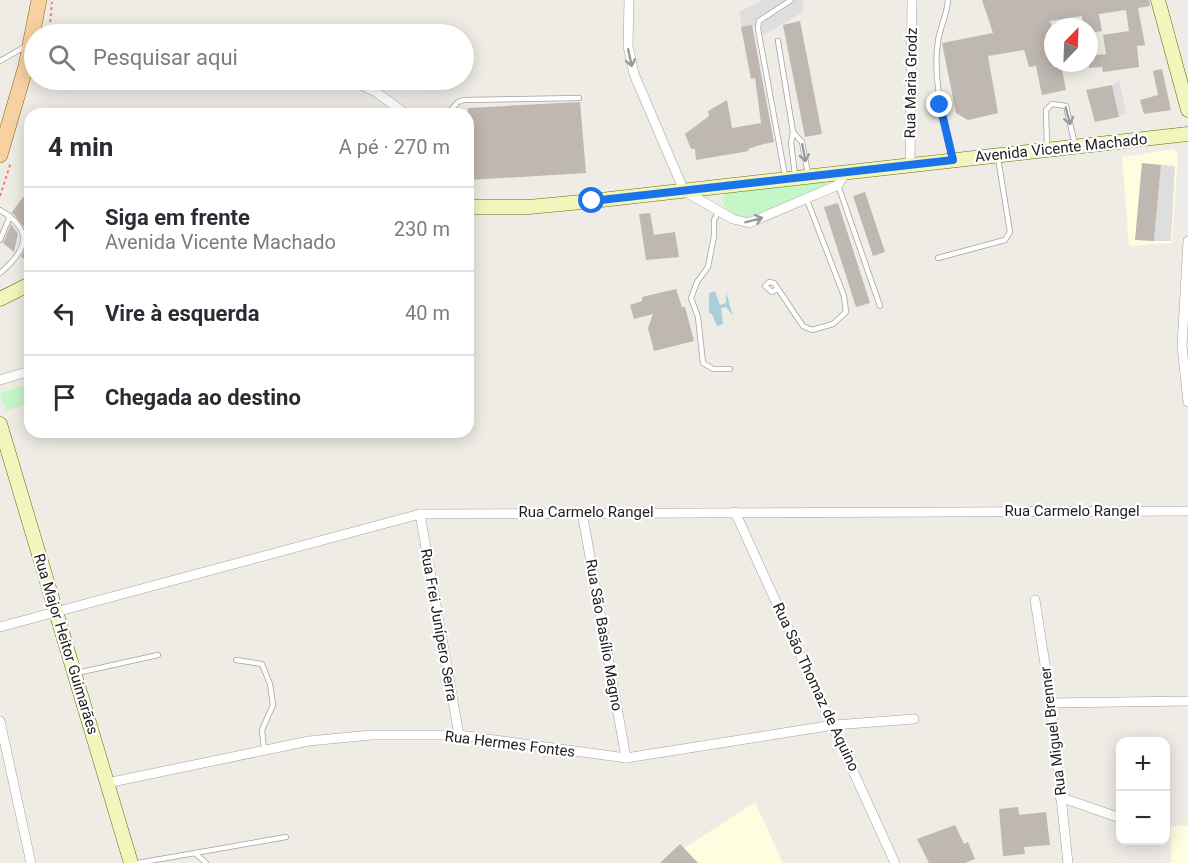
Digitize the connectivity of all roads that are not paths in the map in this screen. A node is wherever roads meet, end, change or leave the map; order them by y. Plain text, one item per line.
1 (39, 0) edge
2 (629, 0) edge
3 (791, 0) edge
4 (912, 0) edge
5 (948, 0) edge
6 (1158, 0) edge
7 (36, 24) edge
8 (778, 41) dead end
9 (24, 49) edge
10 (0, 61) edge
11 (24, 73) edge
12 (372, 90) edge
13 (579, 98) dead end
14 (398, 108) edge
15 (452, 108) edge
16 (1188, 110) edge
17 (793, 132) junction
18 (1188, 134) edge
19 (1076, 146) junction
20 (1, 148) edge
21 (1047, 150) junction
22 (998, 155) junction
23 (953, 160) junction
24 (910, 165) junction
25 (846, 172) junction
26 (796, 178) junction
27 (838, 185) junction
28 (684, 190) junction
29 (807, 200) junction
30 (474, 207) edge
31 (0, 210) edge
32 (719, 212) junction
33 (10, 216) junction
34 (0, 240) edge
35 (1188, 241) edge
36 (938, 258) dead end
37 (0, 273) edge
38 (24, 287) edge
39 (777, 288) dead end
40 (0, 299) edge
41 (880, 306) dead end
42 (1185, 327) edge
43 (730, 369) dead end
44 (24, 373) edge
45 (0, 380) edge
46 (1188, 402) edge
47 (0, 424) edge
48 (1188, 511) edge
49 (582, 512) junction
50 (735, 512) junction
51 (420, 514) junction
52 (1035, 600) dead end
53 (56, 612) junction
54 (0, 627) edge
55 (158, 655) dead end
56 (236, 660) dead end
57 (75, 674) junction
58 (1188, 701) edge
59 (1051, 703) junction
60 (914, 719) dead end
61 (0, 721) edge
62 (834, 725) junction
63 (459, 735) junction
64 (264, 750) junction
65 (626, 758) junction
66 (107, 783) junction
67 (1060, 798) junction
68 (1116, 817) edge
69 (286, 837) dead end
70 (194, 853) junction
71 (31, 863) edge
72 (131, 863) edge
73 (138, 863) edge
74 (206, 863) edge
75 (895, 863) edge
76 (1068, 863) edge

1 - 7 main road
2 -> 28 street
3 - 26 lane
4 - 24 street, Rua Maria Grodz
5 - 23 lane
6 - 16 street
8 - 17 lane
9 - 10 lane
11 - 20 main road
12 - 14 street
13 - 15 lane
17 - 26 lane
17 -> 26 lane
18 - 19 street, Avenida Vicente Machado
19 - 21 street, Avenida Vicente Machado
21 -> 19 lane
21 - 22 street, Avenida Vicente Machado
22 - 23 street, Avenida Vicente Machado
22 - 36 lane
23 - 24 street, Avenida Vicente Machado
24 - 25 street, Avenida Vicente Machado
25 - 26 street, Avenida Vicente Machado
25 - 27 street
26 - 28 street, Avenida Vicente Machado
27 - 29 street
27 - 41 lane
28 - 30 street, Avenida Vicente Machado
28 - 32 street
32 -> 29 street
29 - 39 lane
31 - 33 lane
32 - 43 lane
33 - 34 lane
33 - 37 lane
35 - 42 street
38 - 40 street
42 - 46 street
44 - 45 street
47 - 53 street, Rua Major Heitor Guimarães
48 - 50 street, Rua Carmelo Rangel
49 - 50 street, Rua Carmelo Rangel
49 - 51 street, Rua Carmelo Rangel
49 - 65 street, Rua São Basílio Magno
50 - 62 street, Rua São Thomaz de Aquino
51 - 53 street, Rua Carmelo Rangel
51 - 63 street, Rua Frei Junípero Serra
52 - 59 street, Rua Miguel Brenner
53 - 54 street, Rua Carmelo Rangel
53 - 57 street, Rua Major Heitor Guimarães
55 - 57 lane
56 - 64 lane
57 - 66 street, Rua Major Heitor Guimarães
58 - 59 street
59 - 67 street, Rua Miguel Brenner
60 - 62 street, Rua Hermes Fontes
61 - 71 street
62 - 65 street, Rua Hermes Fontes
62 - 75 street, Rua São Thomaz de Aquino
63 - 64 street, Rua Hermes Fontes
63 - 65 street, Rua Hermes Fontes
64 - 66 street, Rua Hermes Fontes
66 - 72 street, Rua Major Heitor Guimarães
67 - 68 street
67 - 76 street, Rua Miguel Brenner
69 - 70 lane
70 - 73 lane
70 - 74 lane

